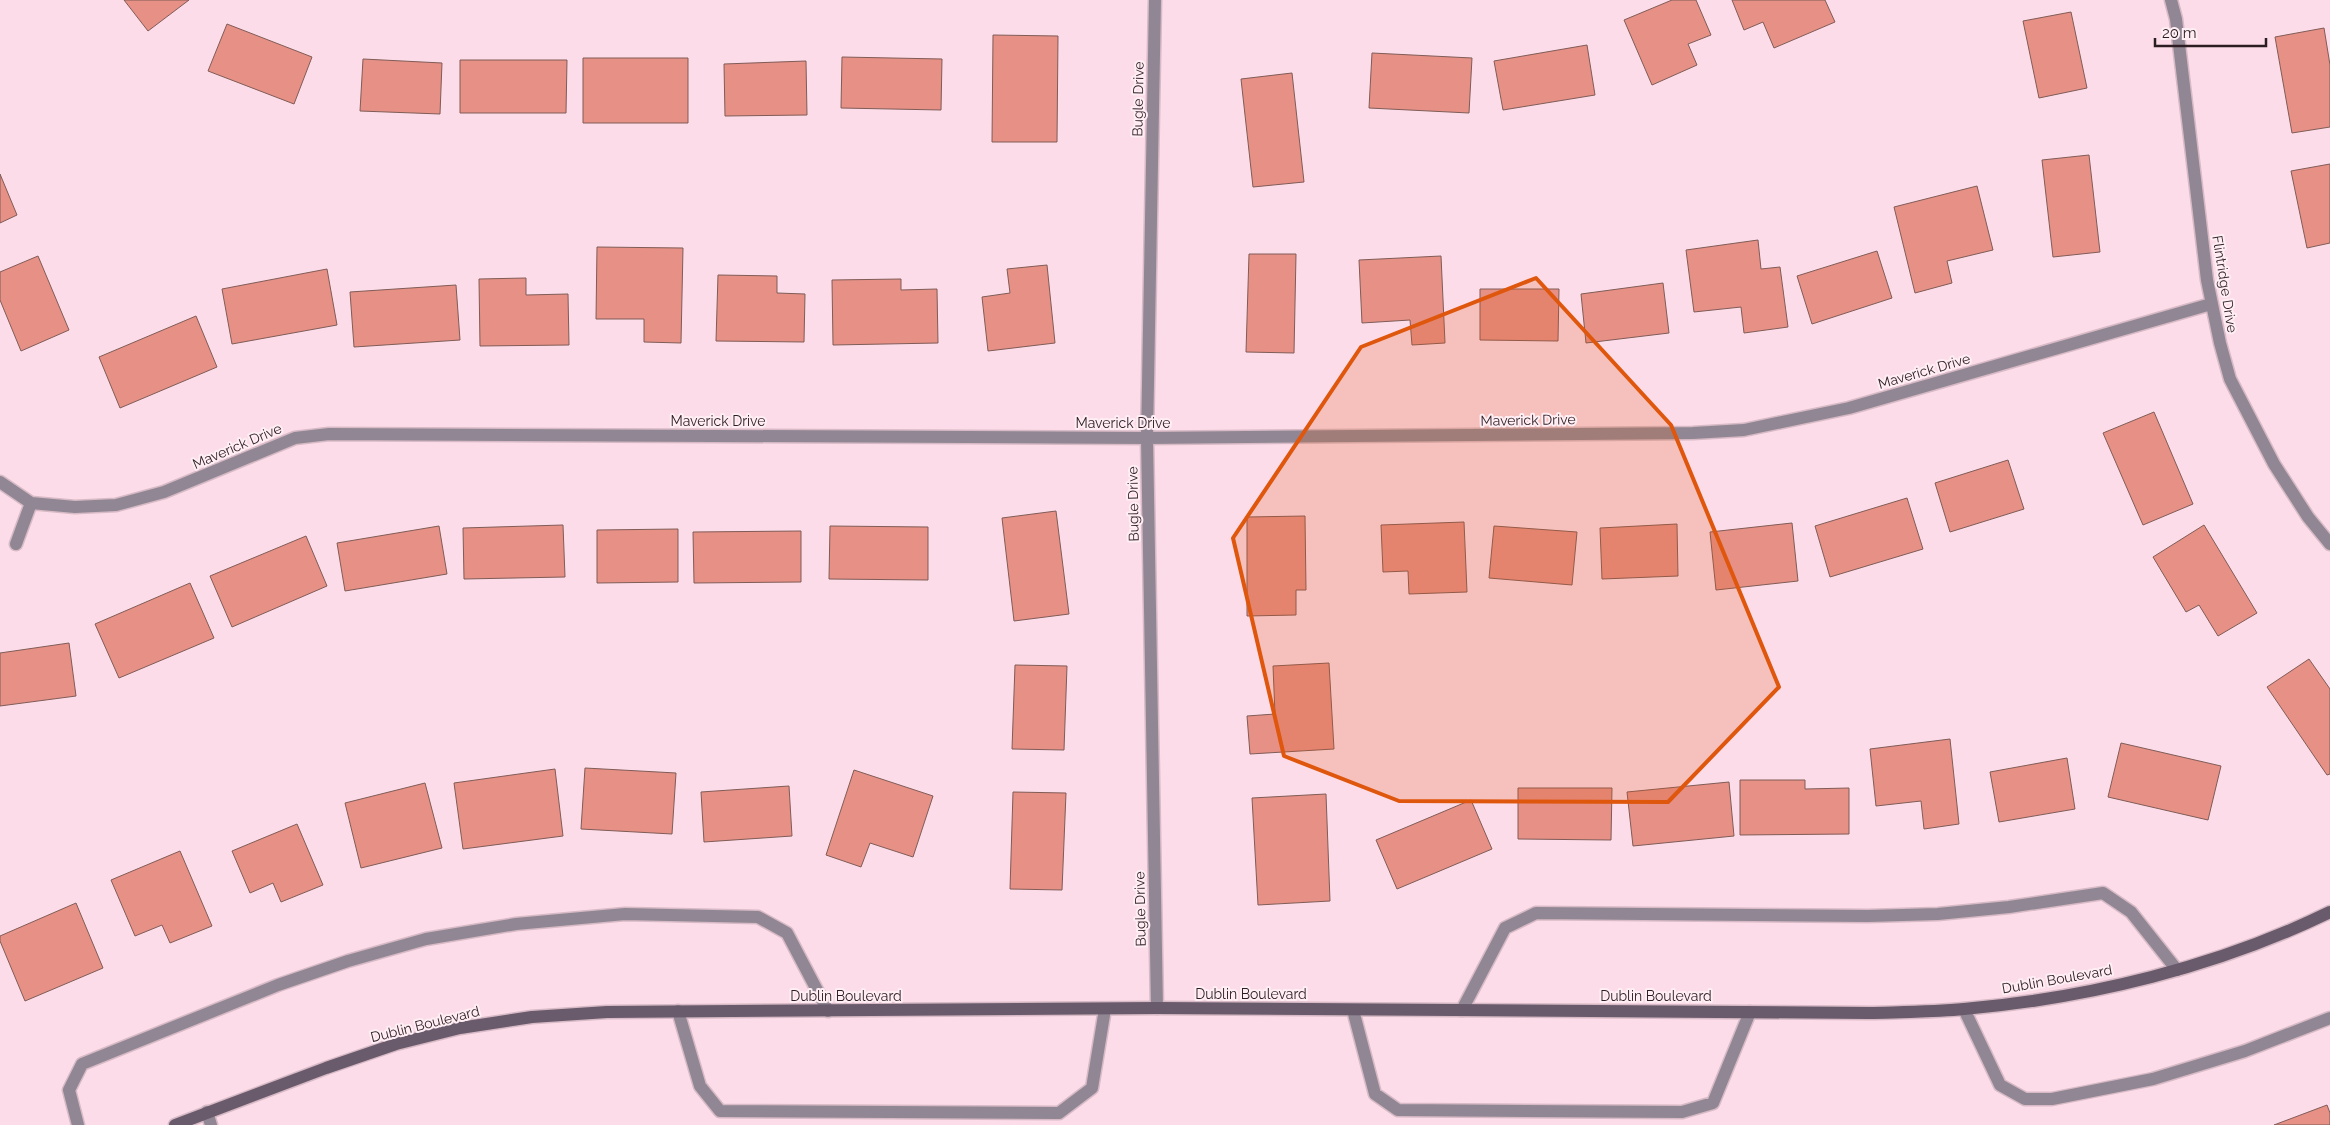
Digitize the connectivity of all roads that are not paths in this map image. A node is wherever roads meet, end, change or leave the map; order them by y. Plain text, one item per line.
1 (1155, 0) edge
2 (2171, 0) edge
3 (2211, 304) junction
4 (1147, 438) junction
5 (0, 482) edge
6 (32, 503) junction
7 (16, 544) dead end
8 (2330, 544) edge
9 (2330, 912) edge
10 (2177, 970) junction
11 (1157, 1008) junction
12 (1105, 1009) junction
13 (1964, 1009) junction
14 (1353, 1010) junction
15 (1462, 1010) junction
16 (678, 1011) junction
17 (828, 1011) junction
18 (1750, 1012) junction
19 (2330, 1018) edge
20 (206, 1112) junction
21 (78, 1125) edge
22 (175, 1125) edge
23 (211, 1125) edge

1 - 4 street, Bugle Drive
2 - 3 street, Flintridge Drive
3 - 4 street, Maverick Drive
3 - 8 street, Flintridge Drive
4 - 6 street, Maverick Drive
4 - 11 street, Bugle Drive
5 - 6 street, Maverick Drive
6 - 7 street
9 - 10 main road, Dublin Boulevard
10 - 13 main road, Dublin Boulevard
10 - 15 street
11 - 12 main road, Dublin Boulevard
11 - 14 main road, Dublin Boulevard
12 - 16 street
12 - 17 main road, Dublin Boulevard
13 - 18 main road, Dublin Boulevard
13 - 19 street
14 - 15 main road, Dublin Boulevard
14 - 18 street
15 - 18 main road, Dublin Boulevard
16 - 17 main road, Dublin Boulevard
16 - 20 main road, Dublin Boulevard
17 - 21 street
20 - 22 main road, Dublin Boulevard
20 - 23 street

